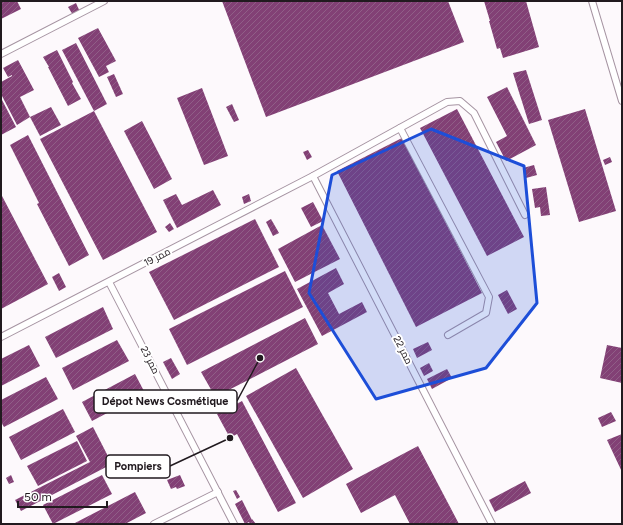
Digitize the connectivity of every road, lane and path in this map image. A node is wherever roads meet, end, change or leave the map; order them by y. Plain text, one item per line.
1 (104, 1) edge
2 (592, 1) edge
3 (1, 54) edge
4 (622, 101) edge
5 (400, 128) junction
6 (313, 176) junction
7 (525, 215) dead end
8 (109, 282) junction
9 (448, 335) dead end
10 (1, 337) edge
11 (218, 492) junction
12 (154, 524) edge
13 (234, 524) edge
14 (492, 524) edge

1 - 3 lane
2 - 4 lane
5 - 6 lane, ممر 19
5 - 7 lane, ممر 19
5 - 9 lane
6 - 8 lane, ممر 19
6 - 14 lane, ممر 22
8 - 10 lane, ممر 19
8 - 11 lane, ممر 23
11 - 12 lane
11 - 13 lane, ممر 23

